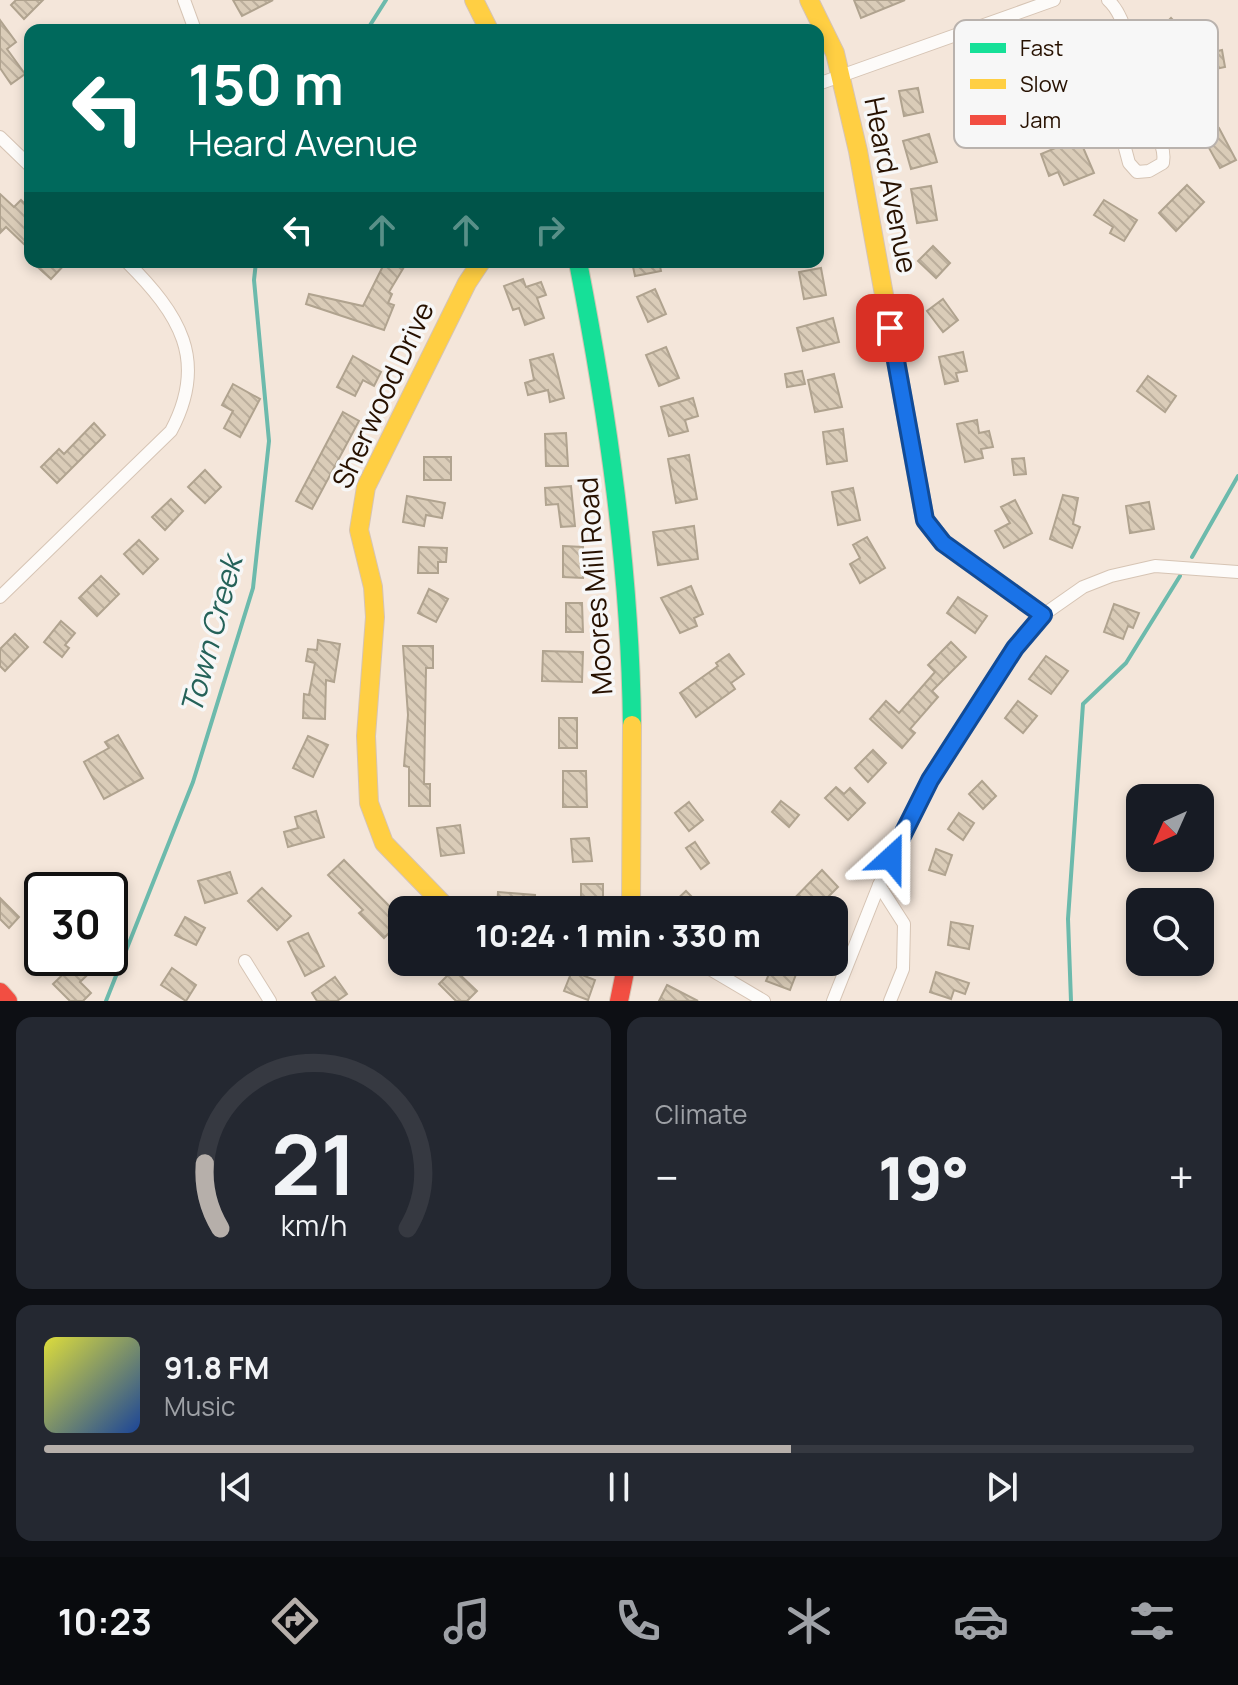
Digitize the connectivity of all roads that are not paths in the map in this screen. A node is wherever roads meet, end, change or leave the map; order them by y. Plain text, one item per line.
1 (184, 0) edge
2 (474, 0) edge
3 (809, 0) edge
4 (1054, 0) edge
5 (1108, 0) edge
6 (997, 20) edge
7 (1121, 20) edge
8 (193, 24) edge
9 (486, 24) edge
10 (821, 24) edge
11 (824, 31) edge
12 (954, 35) edge
13 (841, 75) junction
14 (824, 82) edge
15 (0, 137) edge
16 (24, 160) edge
17 (133, 268) edge
18 (477, 268) edge
19 (579, 268) edge
20 (1238, 572) edge
21 (0, 597) edge
22 (1043, 615) junction
23 (879, 885) junction
24 (435, 896) edge
25 (631, 896) edge
26 (245, 961) dead end
27 (624, 976) edge
28 (722, 976) edge
29 (0, 992) edge
30 (8, 1001) edge
31 (270, 1001) edge
32 (619, 1001) edge
33 (764, 1001) edge
34 (833, 1001) edge
35 (890, 1001) edge

1 - 8 street
2 - 9 street
3 - 10 street, Heard Avenue
4 - 6 street
5 - 7 street
11 - 13 street, Heard Avenue
12 - 13 street
13 - 14 street
13 - 22 street, Heard Avenue
15 - 16 street
17 - 21 street
18 - 24 street, Sherwood Drive
19 - 25 street, Moores Mill Road
20 - 22 street
22 - 23 street
23 - 34 street
23 - 35 street
26 - 31 street
27 - 32 street
28 - 33 street
29 - 30 street

